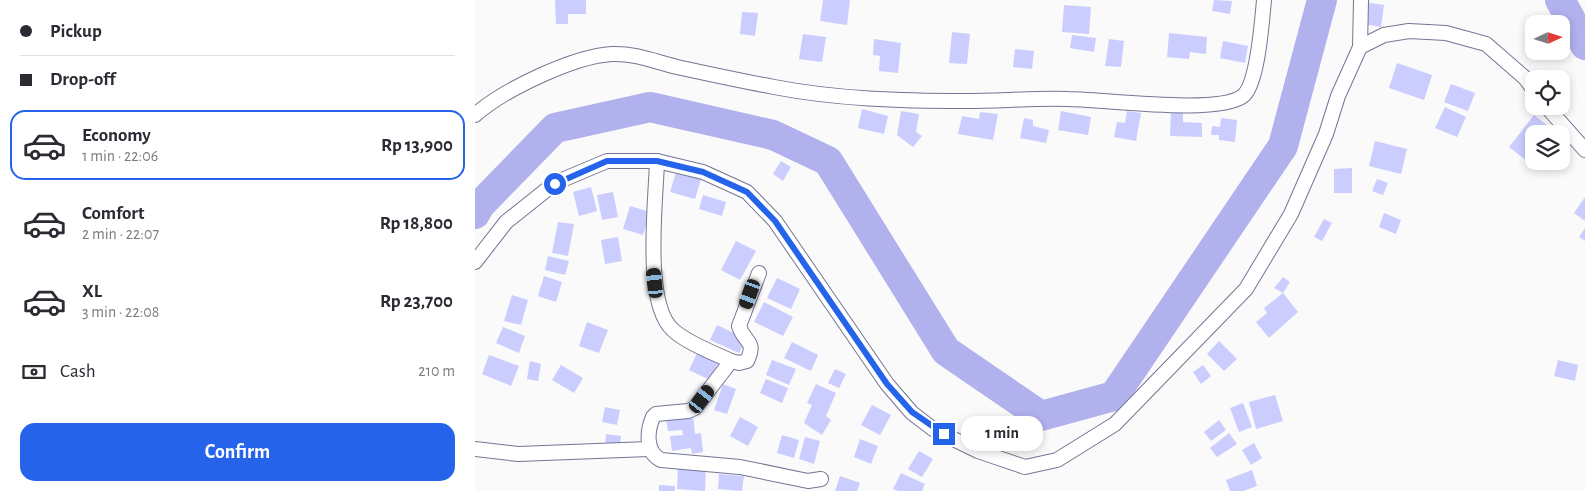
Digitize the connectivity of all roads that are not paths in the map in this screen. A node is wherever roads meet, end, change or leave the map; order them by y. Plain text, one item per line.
1 (1264, 0) edge
2 (1361, 0) edge
3 (1360, 47) junction
4 (1525, 78) edge
5 (1554, 115) edge
6 (475, 116) edge
7 (1585, 150) edge
8 (657, 161) junction
9 (475, 262) edge
10 (759, 273) dead end
11 (731, 361) junction
12 (649, 449) junction
13 (475, 450) edge
14 (821, 479) dead end

1 - 6 street
2 - 3 street
3 - 4 street
3 - 8 street
5 - 7 street
8 - 9 street
8 - 11 street
10 - 11 street
11 - 12 street
12 - 13 street
12 - 14 street

